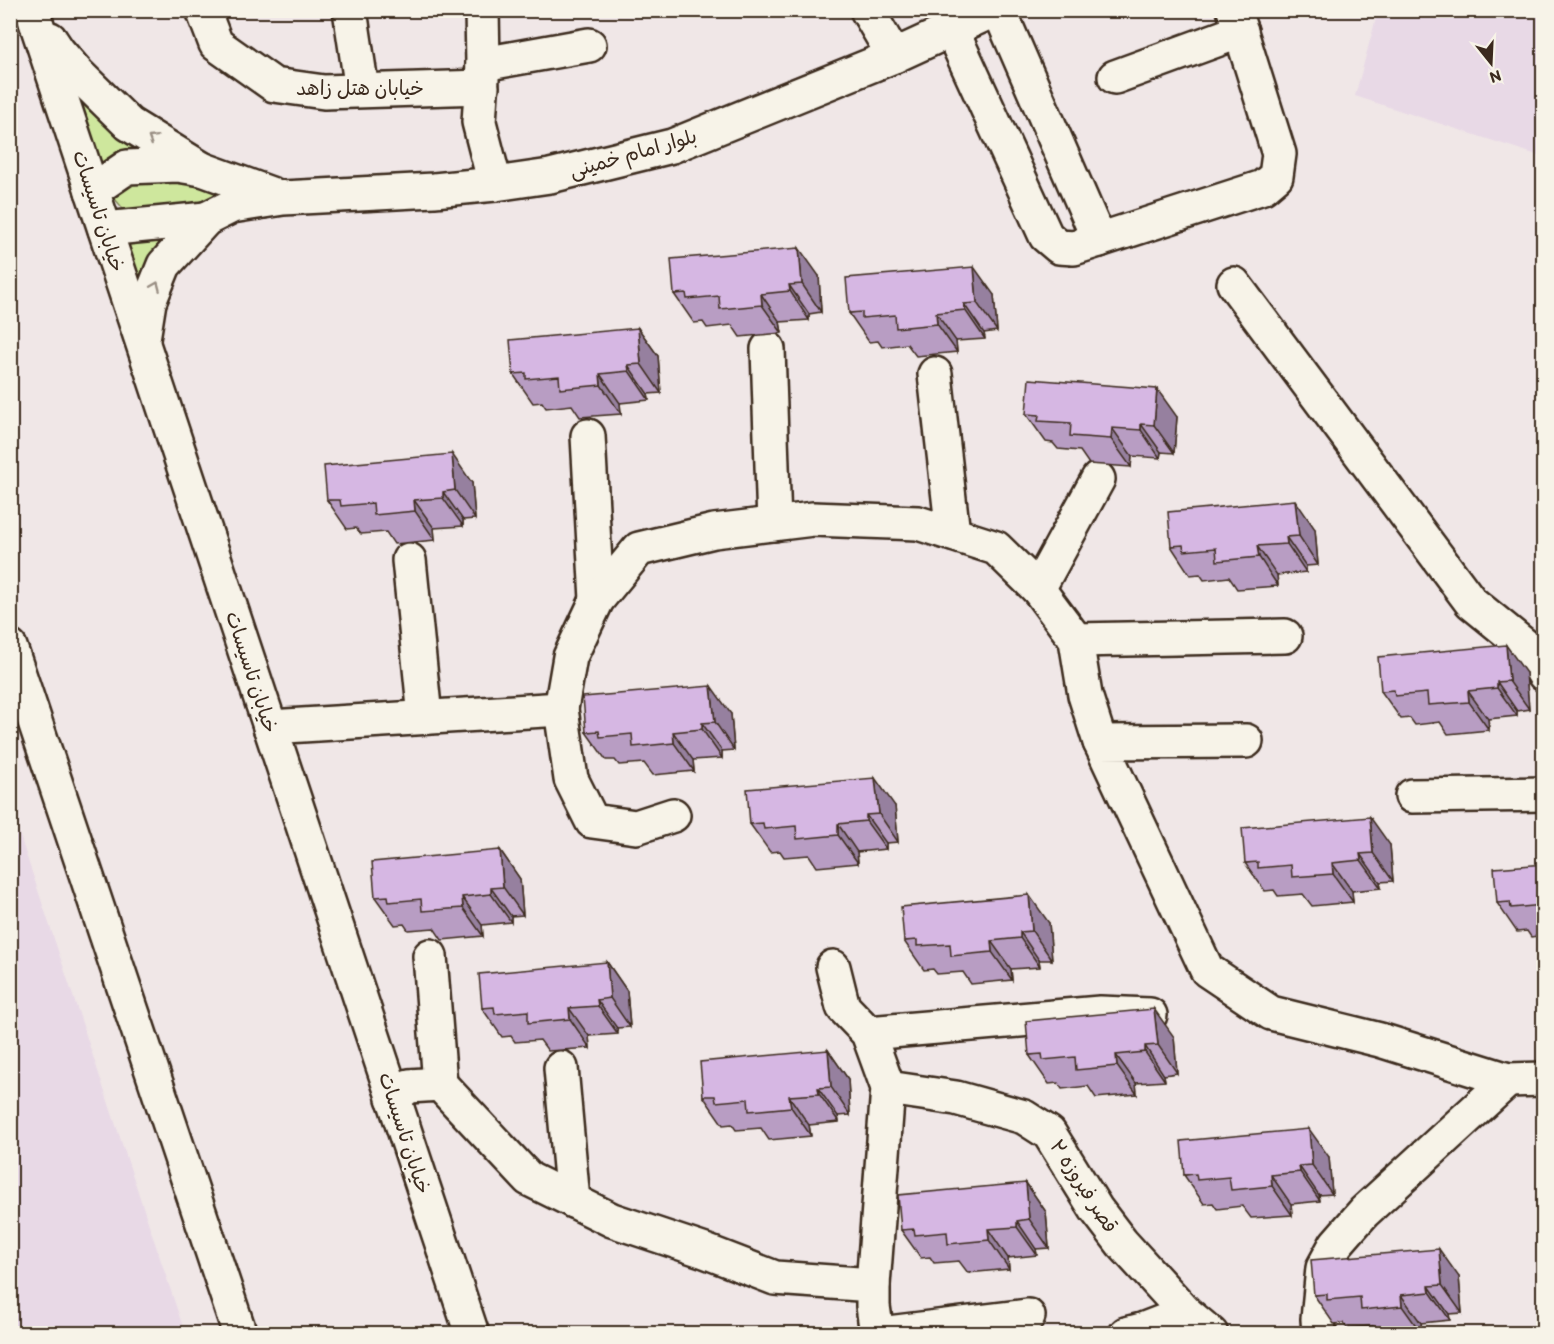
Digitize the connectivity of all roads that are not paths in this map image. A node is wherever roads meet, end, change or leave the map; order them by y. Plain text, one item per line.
1 (33, 10) edge
2 (203, 10) edge
3 (350, 10) edge
4 (482, 10) edge
5 (867, 10) edge
6 (997, 10) edge
7 (1237, 21) edge
8 (952, 30) junction
9 (589, 45) dead end
10 (894, 56) junction
11 (482, 76) junction
12 (1115, 77) dead end
13 (362, 90) junction
14 (202, 169) junction
15 (495, 184) junction
16 (92, 191) junction
17 (283, 198) junction
18 (206, 219) junction
19 (105, 229) junction
20 (1099, 240) junction
21 (1234, 284) dead end
22 (143, 343) junction
23 (768, 349) dead end
24 (935, 374) dead end
25 (588, 436) dead end
26 (1098, 479) edge
27 (774, 524) junction
28 (953, 534) junction
29 (410, 560) dead end
30 (1038, 589) junction
31 (597, 600) junction
32 (1285, 636) dead end
33 (1076, 640) junction
34 (10, 647) edge
35 (1544, 674) edge
36 (561, 709) junction
37 (425, 717) junction
38 (270, 727) junction
39 (1246, 741) dead end
40 (1100, 742) junction
41 (1544, 794) edge
42 (1412, 796) dead end
43 (673, 815) dead end
44 (430, 956) edge
45 (833, 967) dead end
46 (1157, 1016) edge
47 (868, 1033) junction
48 (561, 1068) dead end
49 (1544, 1079) edge
50 (1508, 1080) junction
51 (440, 1084) junction
52 (888, 1088) junction
53 (393, 1098) junction
54 (573, 1201) junction
55 (873, 1285) junction
56 (1186, 1313) junction
57 (1028, 1316) dead end
58 (240, 1334) edge
59 (472, 1334) edge
60 (878, 1334) edge
61 (1126, 1334) edge
62 (1211, 1334) edge
63 (1319, 1334) edge

14 -> 1 street
1 - 16 street, خیابان تاسیسات
2 - 13 street, خیابان هتل زاهد
3 - 13 street
4 - 11 street
5 - 10 street
6 - 8 street, بلوار امام خمینی
6 - 20 street
7 - 12 street
7 - 20 street
8 - 10 street, بلوار امام خمینی
8 - 20 street
9 - 11 street, خیابان هتل زاهد
10 - 15 street, بلوار امام خمینی
11 - 13 street, خیابان هتل زاهد
11 - 15 street
14 - 16 street
14 - 17 street
15 - 17 street, بلوار امام خمینی
16 - 19 street, خیابان تاسیسات
17 - 18 street, بلوار امام خمینی
18 - 19 street
22 -> 18 street
19 - 22 street, خیابان تاسیسات
21 - 35 street
22 - 38 street, خیابان تاسیسات
23 - 27 street
24 - 28 street
25 - 31 street
26 - 30 street
27 - 28 street
27 - 31 street
28 - 30 street
29 - 37 street
30 - 33 street
31 - 36 street
32 - 33 street
33 - 40 street
34 - 58 street
36 - 37 street
36 - 43 street
37 - 38 street
38 - 53 street, خیابان تاسیسات
39 - 40 street
40 - 50 street
41 - 42 street
44 - 51 street
45 - 47 street
46 - 47 street
47 - 52 street
48 - 54 street
49 - 50 street
50 - 63 street
51 - 53 street
51 - 54 street
52 - 55 street
52 - 56 street, قصر فیروزه ۲
53 - 59 street, خیابان تاسیسات
54 - 55 street
55 - 60 street
56 - 61 street
56 - 62 street, قصر فیروزه ۲
57 - 60 street

